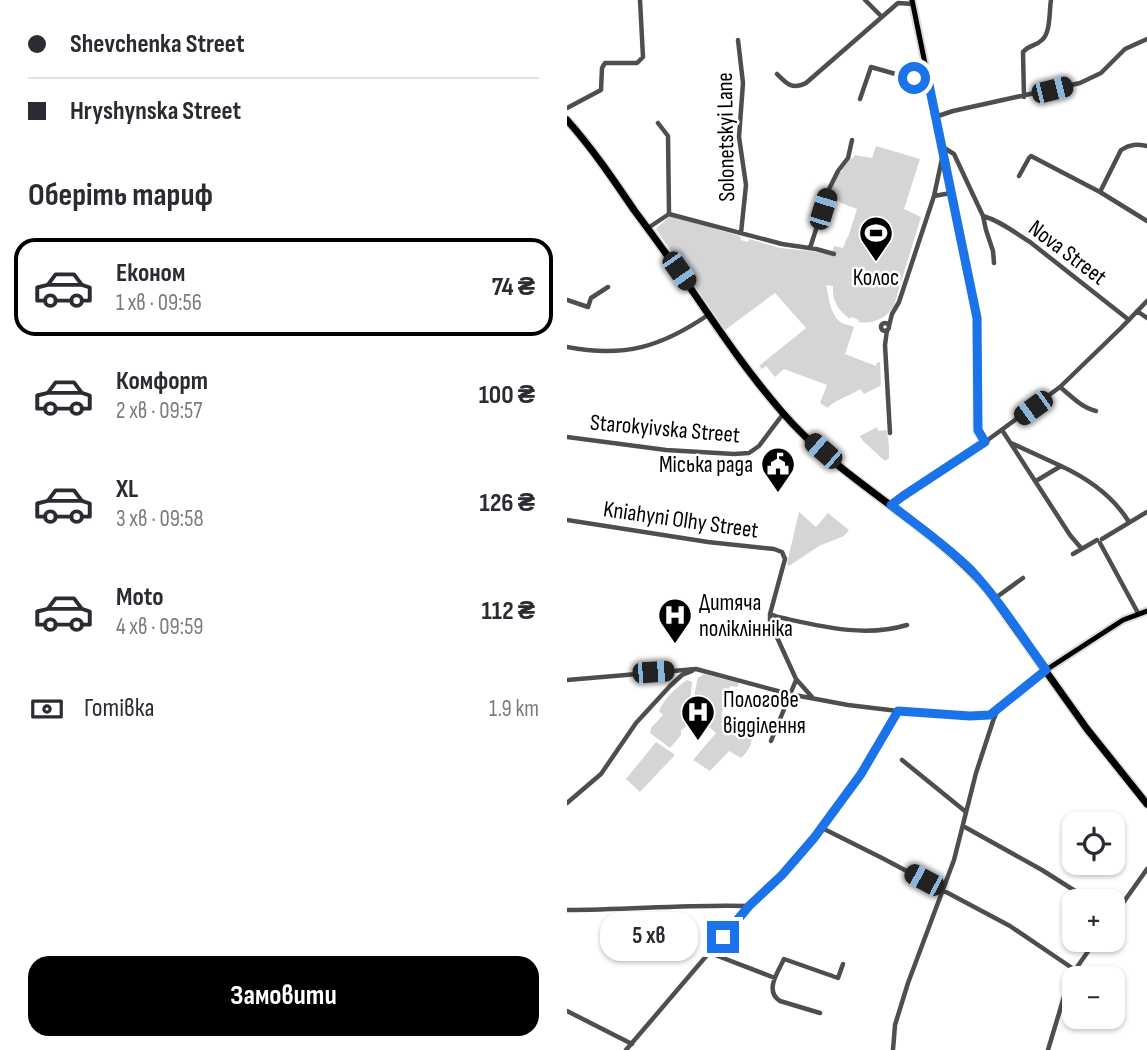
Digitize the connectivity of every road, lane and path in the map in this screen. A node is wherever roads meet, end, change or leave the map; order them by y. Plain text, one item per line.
1 (640, 0) edge
2 (865, 0) edge
3 (1051, 0) edge
4 (913, 2) edge
5 (882, 18) junction
6 (1147, 39) edge
7 (738, 40) dead end
8 (777, 74) dead end
9 (928, 80) junction
10 (1024, 97) junction
11 (860, 99) dead end
12 (567, 108) edge
13 (936, 117) junction
14 (567, 120) edge
15 (658, 123) dead end
16 (852, 140) dead end
17 (941, 146) junction
18 (1147, 146) edge
19 (943, 153) junction
20 (1019, 176) dead end
21 (951, 192) junction
22 (1100, 192) junction
23 (934, 196) junction
24 (669, 214) junction
25 (983, 216) junction
26 (1147, 221) edge
27 (647, 228) junction
28 (741, 233) junction
29 (810, 248) junction
30 (834, 254) dead end
31 (995, 263) dead end
32 (608, 287) dead end
33 (567, 300) edge
34 (1147, 300) edge
35 (1137, 311) junction
36 (708, 314) junction
37 (1147, 318) edge
38 (1129, 320) junction
39 (567, 347) edge
40 (1060, 387) junction
41 (1096, 411) dead end
42 (783, 414) junction
43 (1002, 430) junction
44 (890, 433) dead end
45 (567, 437) edge
46 (985, 442) junction
47 (1011, 443) junction
48 (1061, 466) junction
49 (1037, 481) junction
50 (891, 505) junction
51 (1147, 512) edge
52 (567, 520) edge
53 (1129, 522) junction
54 (1100, 540) junction
55 (1081, 548) junction
56 (1073, 554) dead end
57 (1023, 579) dead end
58 (994, 599) junction
59 (1147, 611) edge
60 (1138, 613) junction
61 (770, 614) junction
62 (907, 625) dead end
63 (696, 669) junction
64 (1046, 670) junction
65 (796, 679) junction
66 (567, 680) edge
67 (789, 694) junction
68 (813, 699) junction
69 (998, 709) junction
70 (898, 711) junction
71 (771, 741) dead end
72 (902, 760) dead end
73 (567, 803) edge
74 (1147, 804) edge
75 (966, 812) junction
76 (963, 826) junction
77 (822, 828) junction
78 (1147, 869) edge
79 (1072, 889) edge
80 (944, 890) junction
81 (1125, 899) edge
82 (749, 906) junction
83 (567, 910) edge
84 (710, 953) junction
85 (843, 964) dead end
86 (1069, 966) edge
87 (775, 978) junction
88 (1062, 1003) edge
89 (567, 1011) edge
90 (820, 1013) dead end
91 (630, 1048) edge
92 (893, 1050) edge
93 (1048, 1050) edge

1 - 12 street
2 - 5 street
3 - 10 street
4 - 5 street
4 - 9 main road
5 - 8 street
6 - 10 street
7 - 28 street, Solonetskyi Lane
9 - 11 street
9 - 13 main road
10 - 13 street
13 - 17 main road
14 - 27 highway
15 - 24 street
16 - 29 street
17 - 19 main road
17 - 25 street
18 - 22 street
19 - 21 main road
19 - 23 street
20 - 22 street
21 - 23 street
21 - 46 main road
22 - 26 street
23 - 44 street
24 - 27 street
24 - 28 street
25 - 31 street
25 - 38 street, Nova Street
27 - 36 highway
28 - 29 street
29 - 30 street
32 - 33 street
34 - 35 street
35 - 37 street
35 - 38 street
36 - 39 street
36 - 42 highway
38 - 40 street
40 - 41 street
40 - 43 street
42 - 45 street, Starokyivska Street
42 - 50 highway
43 - 46 street
43 - 47 street
46 - 50 main road
47 - 48 street
47 - 49 street
48 - 49 street
48 - 53 street
49 - 55 street
50 - 58 highway
51 - 53 street
52 - 61 street, Kniahyni Olhy Street
53 - 54 street
54 - 55 street
54 - 60 street
55 - 56 street
57 - 58 street
58 - 64 highway
59 - 60 main road
60 - 64 main road
61 - 62 street
61 - 65 street
63 - 66 street
63 - 67 street
63 - 73 street
64 - 69 street
64 - 74 highway
65 - 67 street
65 - 68 street
67 - 68 street
67 - 71 street
68 - 70 street
69 - 70 street
69 - 75 street
70 - 77 street
72 - 75 street
75 - 76 street
76 - 79 street
76 - 80 street
77 - 80 street
77 - 82 street
78 - 81 street
80 - 86 street
80 - 92 street
82 - 83 street
82 - 84 street
84 - 87 street
84 - 91 street
85 - 87 street
87 - 90 street
88 - 93 street
89 - 91 street

